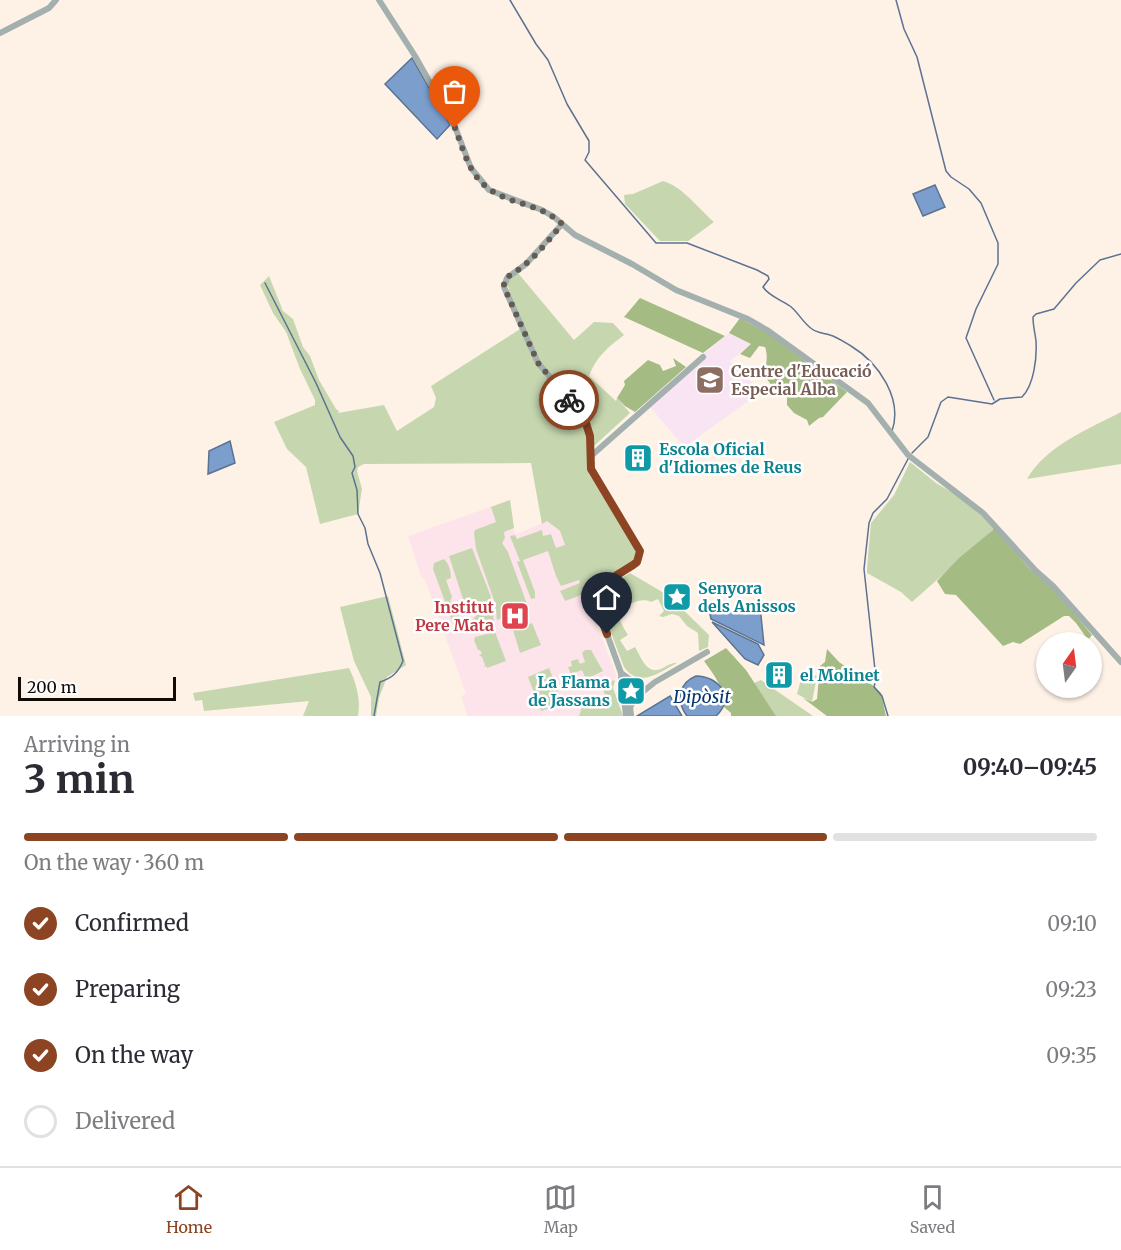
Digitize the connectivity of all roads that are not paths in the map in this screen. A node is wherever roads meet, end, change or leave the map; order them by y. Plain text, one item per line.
1 (57, 0) edge
2 (379, 0) edge
3 (0, 33) edge
4 (562, 224) junction
5 (703, 357) dead end
6 (591, 456) junction
7 (707, 652) dead end
8 (1121, 662) edge
9 (621, 673) junction
10 (631, 681) junction
11 (655, 682) junction
12 (638, 684) junction
13 (621, 688) junction
14 (632, 697) junction
15 (628, 716) edge

1 - 3 street
2 - 4 street
4 - 6 street
4 - 8 street
5 - 6 street
6 - 9 street
7 - 11 street
9 - 10 street
9 - 13 street
10 - 12 street
10 - 13 street
11 - 12 street
11 - 14 street
12 - 14 street
13 - 14 street
14 - 15 street

